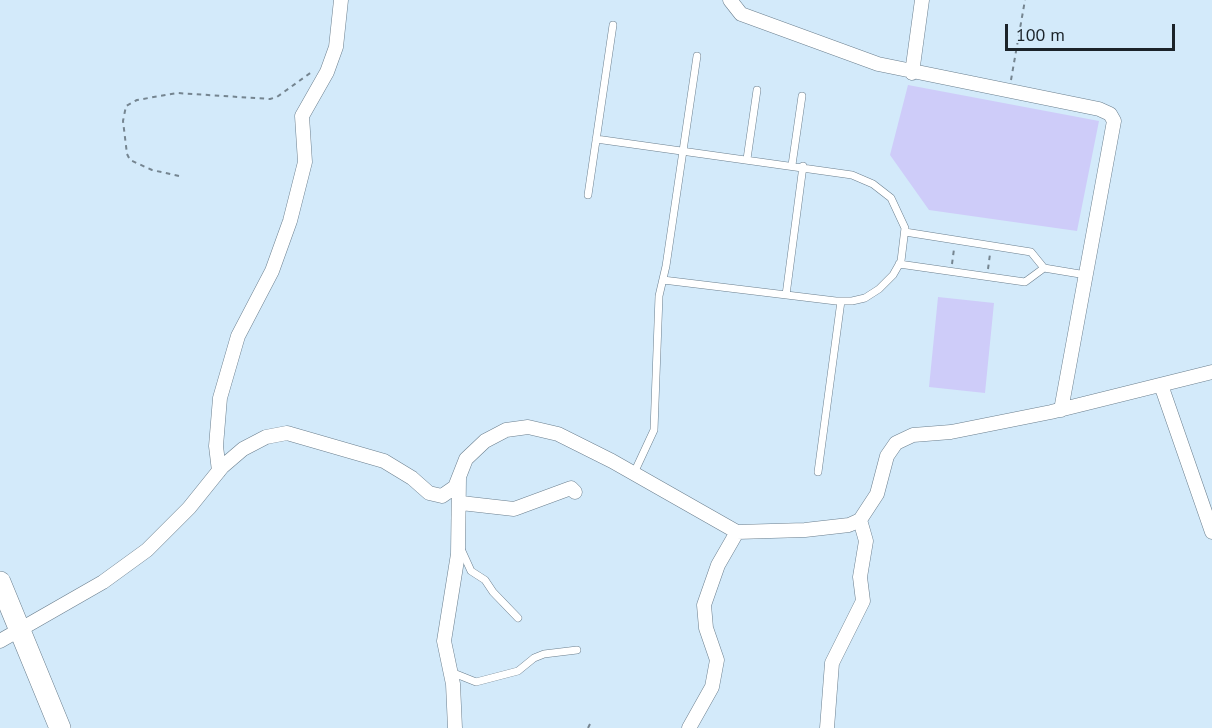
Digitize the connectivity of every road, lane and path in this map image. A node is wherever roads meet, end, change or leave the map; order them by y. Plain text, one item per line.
1 (341, 0) edge
2 (730, 0) edge
3 (922, 0) edge
4 (1025, 0) edge
5 (613, 25) dead end
6 (697, 56) dead end
7 (331, 60) junction
8 (912, 73) junction
9 (757, 90) dead end
10 (1009, 92) junction
11 (802, 96) dead end
12 (596, 139) junction
13 (683, 150) junction
14 (747, 159) junction
15 (792, 165) junction
16 (803, 166) junction
17 (179, 176) dead end
18 (588, 195) dead end
19 (905, 232) junction
20 (956, 240) junction
21 (991, 246) junction
22 (899, 264) junction
23 (1044, 268) junction
24 (951, 272) junction
25 (987, 276) junction
26 (1086, 276) junction
27 (663, 280) junction
28 (786, 295) junction
29 (841, 301) junction
30 (1212, 372) edge
31 (1161, 385) junction
32 (1061, 410) junction
33 (219, 471) junction
34 (818, 472) dead end
35 (634, 473) junction
36 (459, 478) junction
37 (575, 492) dead end
38 (461, 503) junction
39 (860, 520) junction
40 (737, 532) junction
41 (1212, 532) edge
42 (459, 544) junction
43 (0, 582) edge
44 (518, 618) dead end
45 (19, 629) junction
46 (0, 641) edge
47 (577, 650) dead end
48 (451, 672) junction
49 (590, 724) dead end
50 (60, 728) edge
51 (455, 728) edge
52 (588, 728) edge
53 (689, 728) edge
54 (827, 728) edge

1 - 7 street
2 - 8 street
3 - 8 street
4 - 10 path
5 - 12 lane
6 - 13 lane
7 - 17 path
7 - 33 street
8 - 10 street
9 - 14 lane
10 - 26 street
11 - 15 lane
12 - 13 lane
12 - 18 lane
13 - 14 lane
13 - 27 lane
14 - 15 lane
15 - 16 lane
16 - 19 lane
16 - 28 lane
19 - 20 lane
19 - 22 lane
20 - 21 lane
20 - 24 path
21 - 23 lane
21 - 25 path
22 - 24 lane
22 - 29 lane
23 - 25 lane
23 - 26 lane
24 - 25 lane
26 - 32 street
27 - 28 lane
27 - 35 lane
28 - 29 lane
29 - 34 lane
30 - 31 street
31 - 32 street
31 - 41 street
32 - 39 street
33 - 36 street
33 - 45 street
35 - 36 street
35 - 40 street
36 - 38 street
37 - 38 street
38 - 42 street
39 - 40 street
39 - 54 street
40 - 53 street
42 - 44 lane
42 - 48 street
43 - 45 main road
45 - 46 street
45 - 50 main road
47 - 48 lane
48 - 51 street
49 - 52 path

